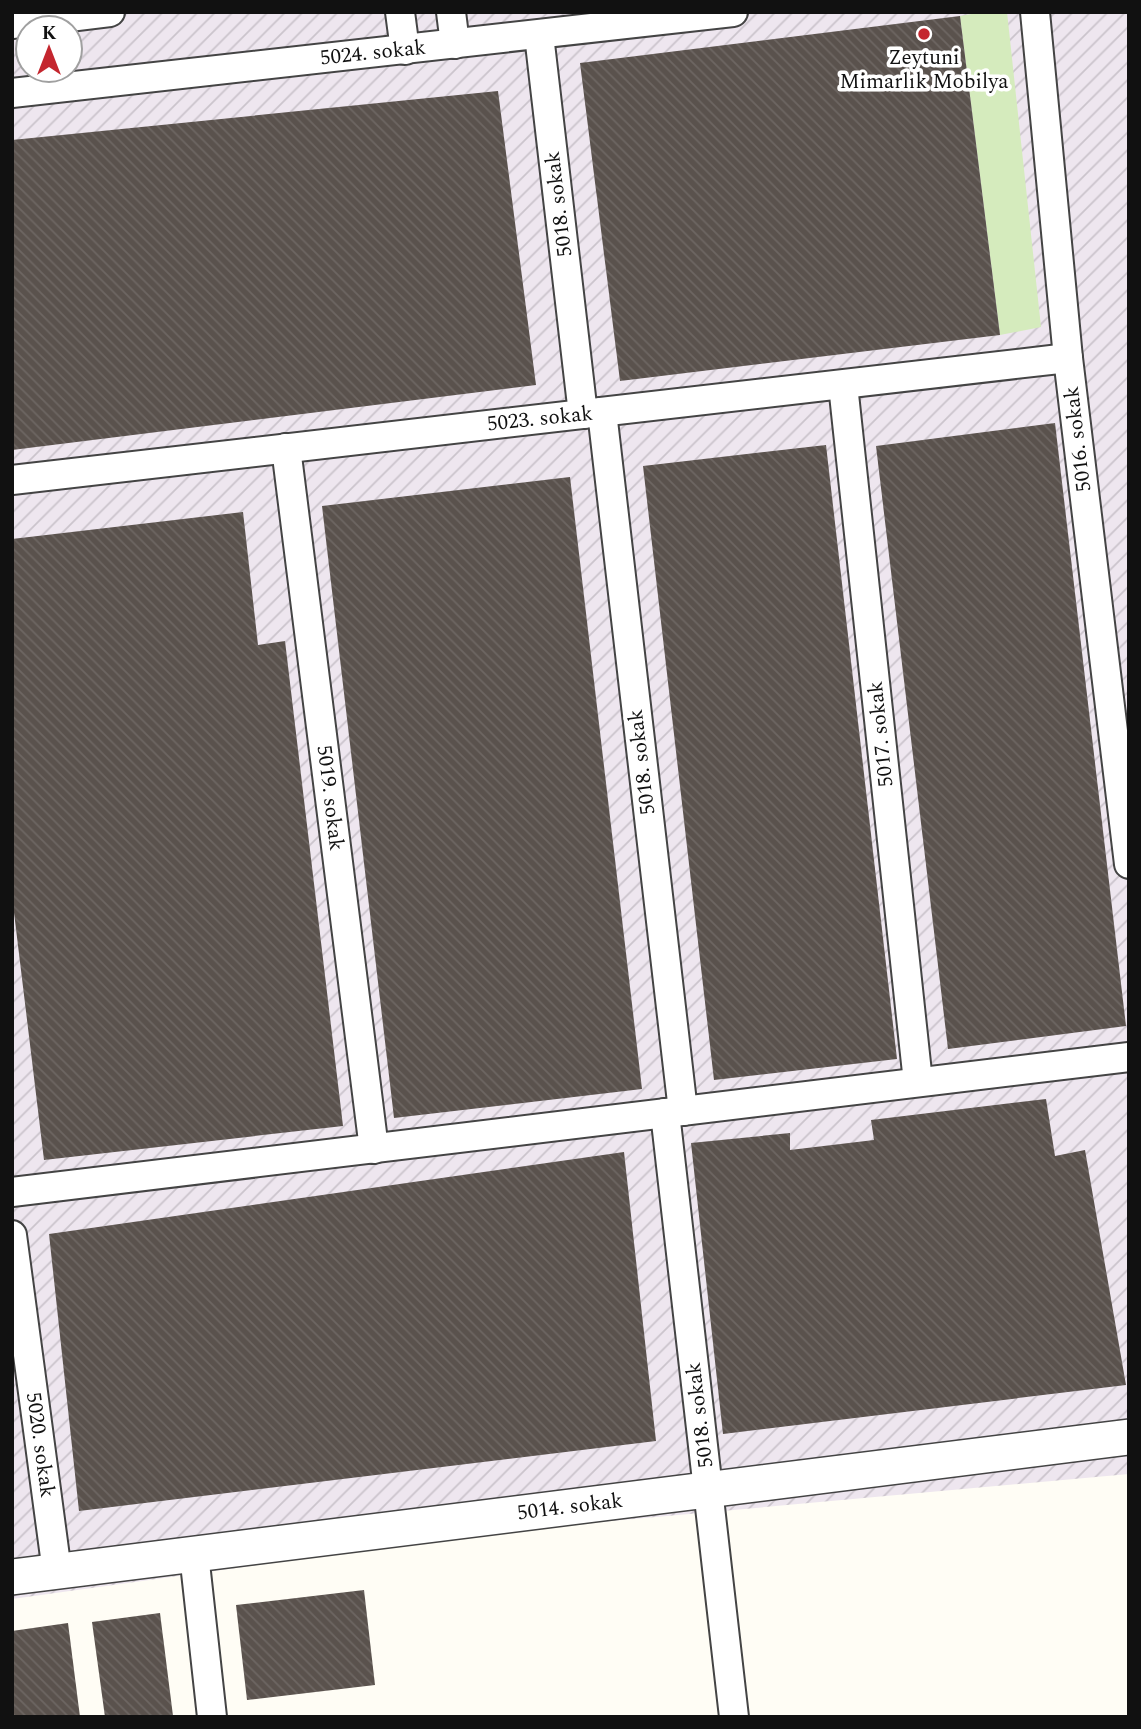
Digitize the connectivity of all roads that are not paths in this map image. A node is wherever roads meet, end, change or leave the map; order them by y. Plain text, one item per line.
1 (110, 12) edge
2 (400, 12) edge
3 (451, 12) edge
4 (733, 12) edge
5 (1035, 12) edge
6 (12, 24) edge
7 (539, 35) junction
8 (455, 44) junction
9 (405, 50) junction
10 (12, 93) edge
11 (1068, 358) junction
12 (843, 385) junction
13 (592, 413) junction
14 (286, 448) junction
15 (12, 480) edge
16 (1129, 864) edge
17 (1129, 1057) edge
18 (918, 1082) junction
19 (674, 1112) junction
20 (374, 1149) junction
21 (12, 1192) edge
22 (12, 1235) edge
23 (1129, 1437) edge
24 (709, 1490) junction
25 (194, 1554) junction
26 (57, 1572) junction
27 (12, 1577) edge
28 (212, 1717) edge
29 (734, 1717) edge

1 - 6 street
2 - 9 street
3 - 8 street
4 - 7 street, 5024. sokak
5 - 11 street, 5016. sokak
7 - 8 street, 5024. sokak
7 - 13 street, 5018. sokak
8 - 9 street, 5024. sokak
9 - 10 street, 5024. sokak
11 - 12 street, 5023. sokak
11 - 16 street, 5016. sokak
12 - 13 street, 5023. sokak
12 - 18 street, 5017. sokak
13 - 14 street, 5023. sokak
13 - 19 street, 5018. sokak
14 - 15 street, 5023. sokak
14 - 20 street, 5019. sokak
17 - 18 street
18 - 19 street
19 - 20 street
19 - 24 street, 5018. sokak
20 - 21 street
22 - 26 street, 5020. sokak
23 - 24 street, 5014. sokak
24 - 25 street, 5014. sokak
24 - 29 street, 5018. sokak
25 - 26 street, 5014. sokak
25 - 28 street
26 - 27 street, 5014. sokak

